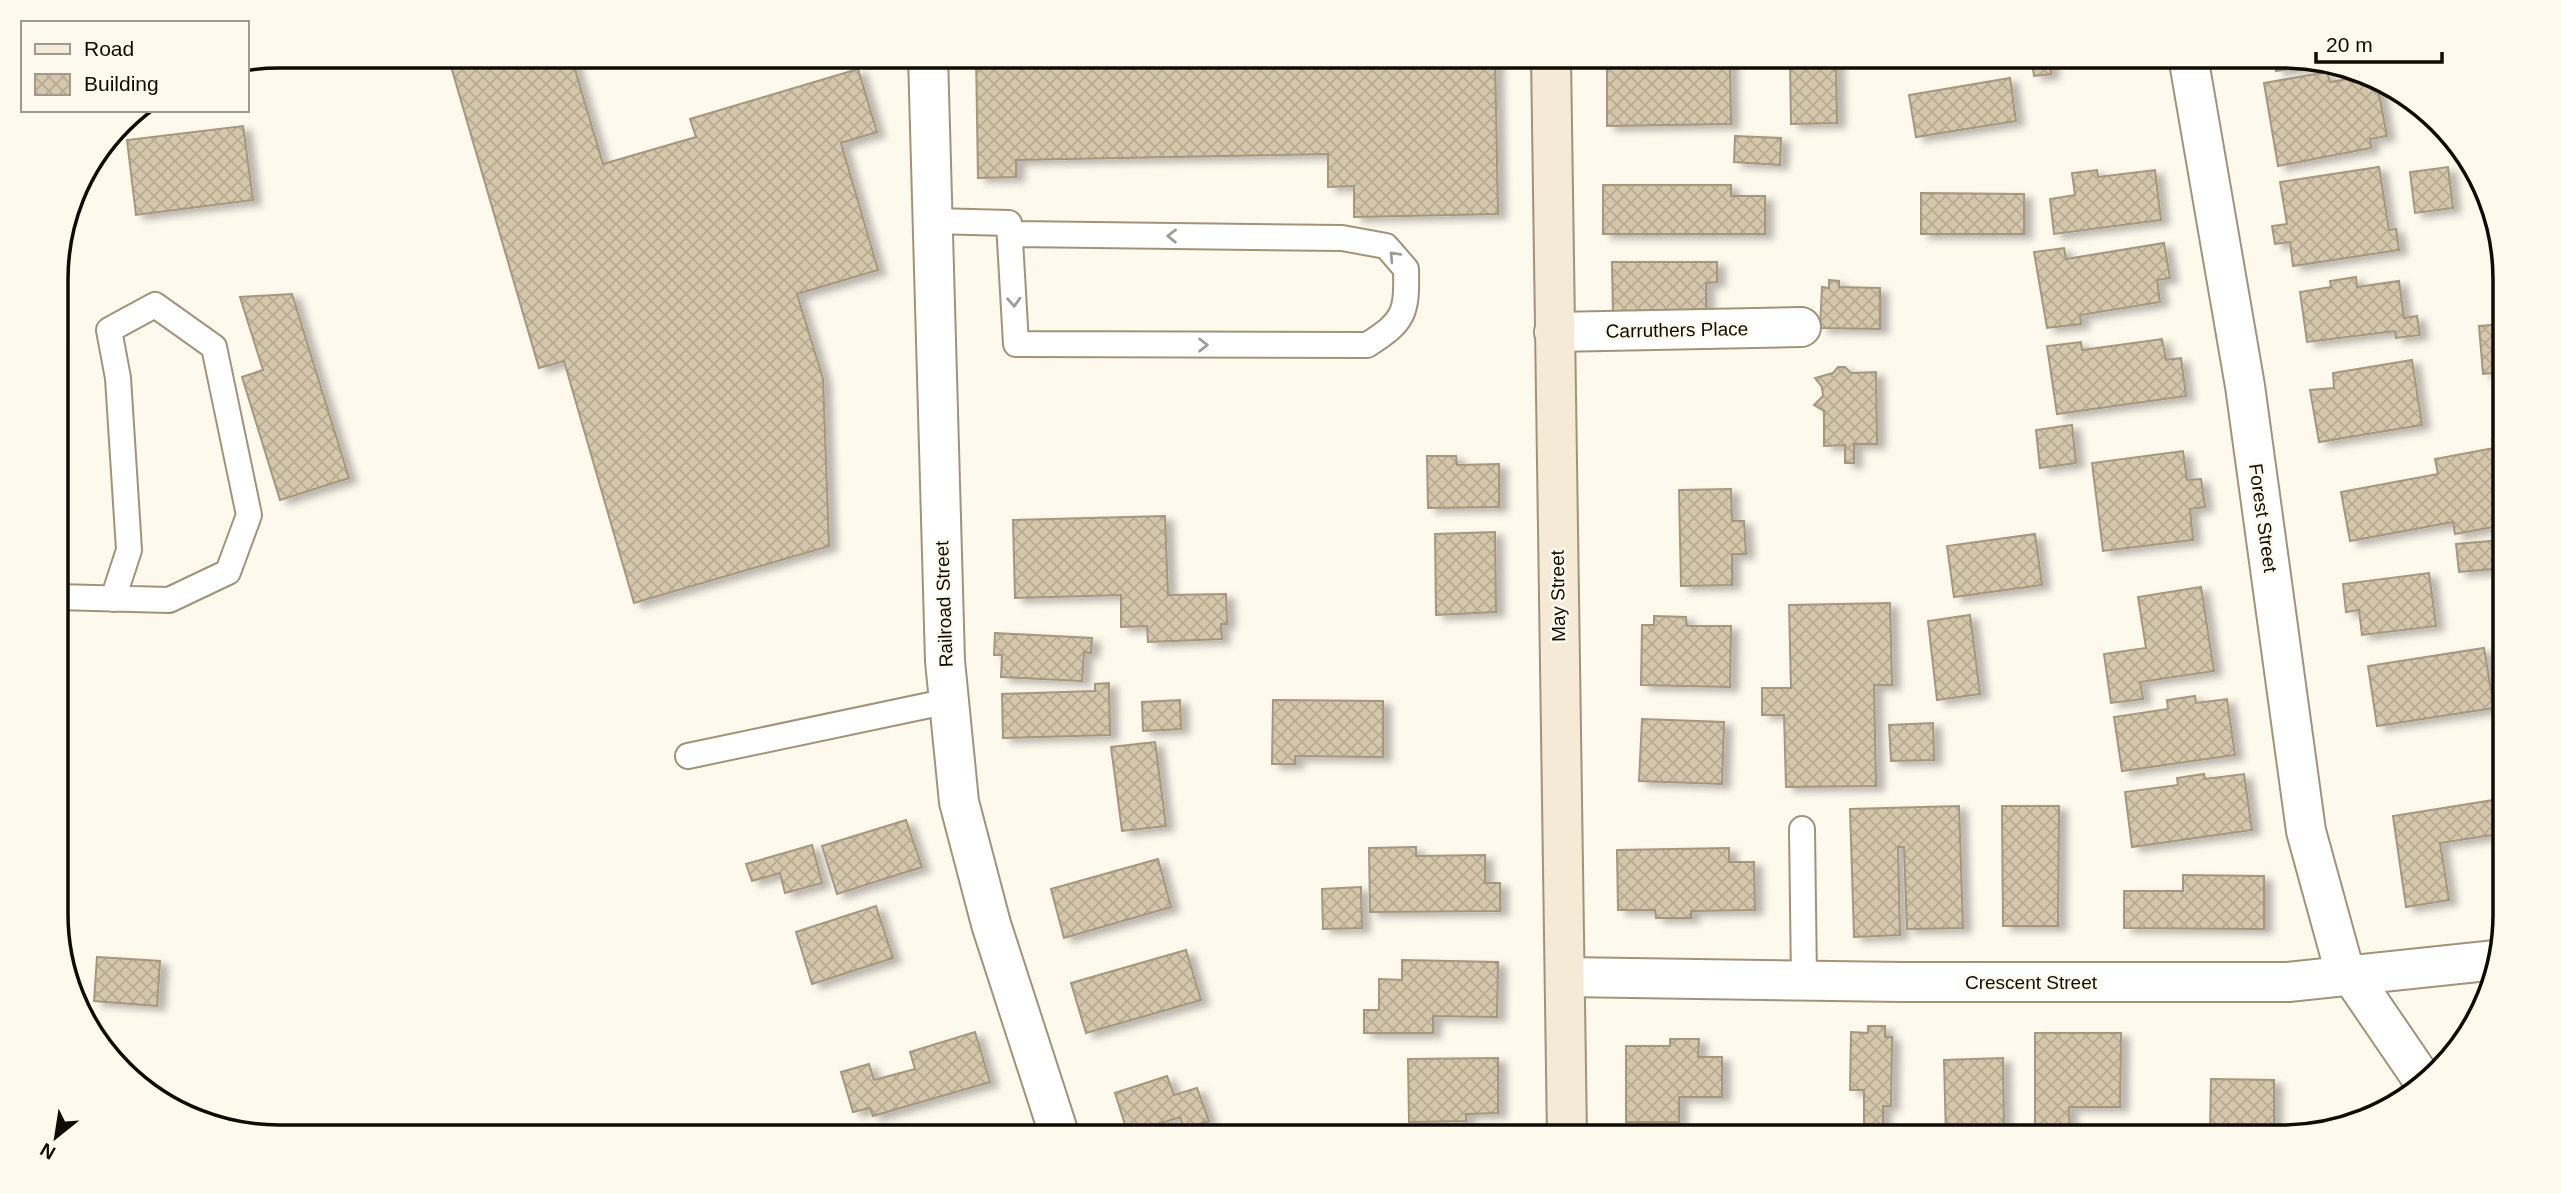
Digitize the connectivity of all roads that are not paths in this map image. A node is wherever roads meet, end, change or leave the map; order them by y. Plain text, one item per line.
1 (928, 68) edge
2 (1551, 68) edge
3 (2190, 68) edge
4 (933, 221) junction
5 (1010, 234) junction
6 (1801, 327) dead end
7 (1554, 332) junction
8 (68, 597) edge
9 (113, 598) junction
10 (949, 701) junction
11 (688, 757) dead end
12 (1801, 829) dead end
13 (2488, 961) edge
14 (2351, 976) junction
15 (1565, 977) junction
16 (1804, 980) junction
17 (2418, 1074) edge
18 (1567, 1124) edge
19 (1056, 1125) edge

1 - 4 street, Railroad Street
2 - 7 main road, May Street
3 - 14 street, Forest Street
4 - 5 lane
4 - 10 street, Railroad Street
5 -> 5 lane
6 - 7 street, Carruthers Place
7 - 15 main road, May Street
8 - 9 lane
9 - 9 lane
10 - 11 lane
10 - 19 street, Railroad Street
12 - 16 lane
13 - 14 street, Crescent Street
14 - 16 street, Crescent Street
14 - 17 street, Forest Street
15 - 16 street, Crescent Street
15 - 18 main road, May Street

